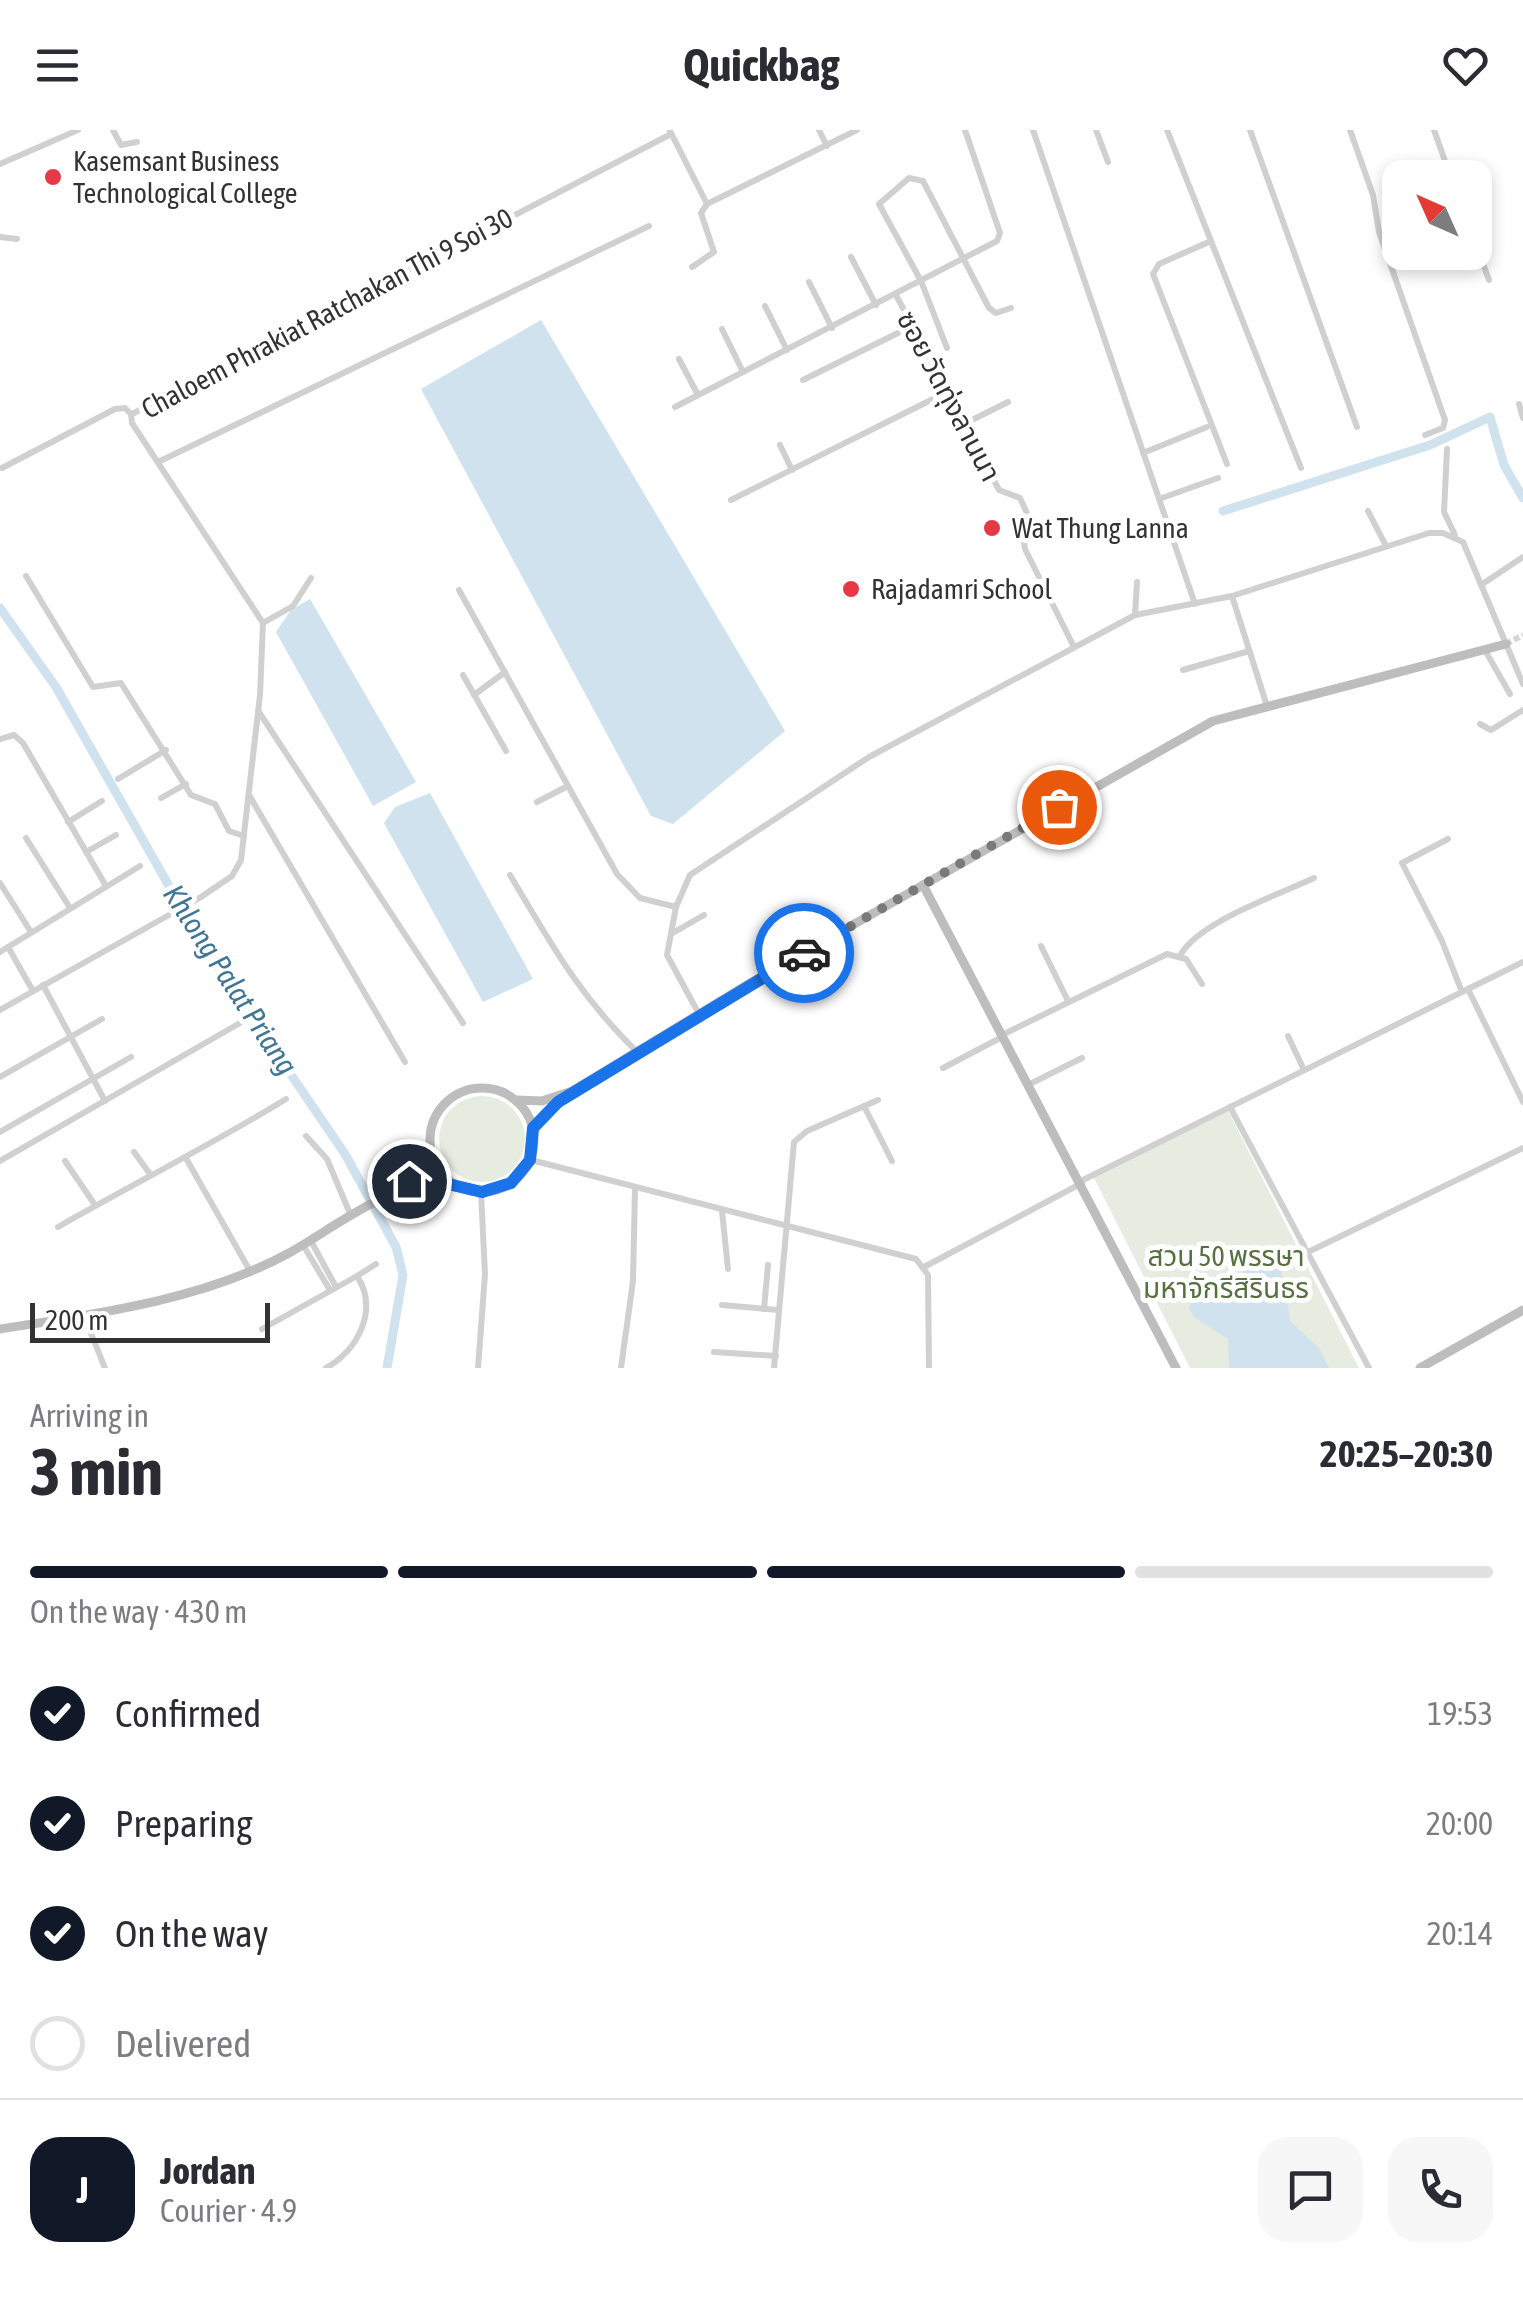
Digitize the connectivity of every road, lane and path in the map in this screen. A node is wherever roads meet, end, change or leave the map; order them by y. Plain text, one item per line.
1 (78, 130) edge
2 (113, 130) edge
3 (819, 130) edge
4 (856, 130) edge
5 (964, 130) edge
6 (1034, 130) edge
7 (1096, 130) edge
8 (1167, 130) edge
9 (1250, 130) edge
10 (1350, 130) edge
11 (1434, 130) edge
12 (670, 132) edge
13 (136, 142) dead end
14 (827, 146) junction
15 (1445, 160) edge
16 (1108, 162) dead end
17 (0, 164) edge
18 (707, 204) junction
19 (650, 226) dead end
20 (0, 238) edge
21 (17, 239) dead end
22 (1211, 241) junction
23 (851, 257) dead end
24 (963, 260) junction
25 (692, 268) dead end
26 (1485, 270) edge
27 (1488, 280) dead end
28 (808, 282) dead end
29 (922, 282) junction
30 (896, 295) junction
31 (876, 305) junction
32 (765, 306) dead end
33 (1011, 308) dead end
34 (912, 326) junction
35 (832, 328) junction
36 (722, 329) dead end
37 (947, 348) dead end
38 (787, 350) junction
39 (679, 359) dead end
40 (743, 372) junction
41 (803, 380) dead end
42 (947, 392) junction
43 (698, 395) junction
44 (1008, 402) dead end
45 (1519, 404) dead end
46 (675, 407) dead end
47 (131, 414) junction
48 (1523, 418) edge
49 (964, 424) junction
50 (1207, 427) dead end
51 (1357, 427) dead end
52 (1425, 435) dead end
53 (780, 445) dead end
54 (1446, 448) dead end
55 (1144, 453) junction
56 (158, 462) junction
57 (1227, 464) dead end
58 (2, 468) edge
59 (1301, 468) dead end
60 (792, 470) junction
61 (1218, 478) dead end
62 (1159, 499) junction
63 (731, 500) dead end
64 (1368, 511) dead end
65 (1456, 536) junction
66 (1386, 546) junction
67 (1523, 556) edge
68 (26, 576) dead end
69 (312, 578) dead end
70 (1137, 582) dead end
71 (1481, 585) junction
72 (460, 590) dead end
73 (1232, 596) junction
74 (1195, 604) junction
75 (1135, 615) junction
76 (263, 623) junction
77 (1506, 644) junction
78 (1073, 645) junction
79 (1249, 651) junction
80 (1486, 652) junction
81 (1183, 670) dead end
82 (505, 672) junction
83 (463, 676) dead end
84 (1523, 684) edge
85 (1510, 694) dead end
86 (474, 695) junction
87 (1267, 706) junction
88 (1523, 710) edge
89 (258, 711) junction
90 (1480, 724) dead end
91 (0, 738) edge
92 (166, 750) junction
93 (506, 751) dead end
94 (118, 780) dead end
95 (186, 784) junction
96 (568, 786) junction
97 (248, 794) junction
98 (161, 798) dead end
99 (102, 801) dead end
100 (538, 802) dead end
101 (68, 822) junction
102 (116, 834) dead end
103 (244, 836) junction
104 (26, 838) dead end
105 (1448, 839) dead end
106 (86, 852) junction
107 (140, 866) dead end
108 (510, 875) dead end
109 (1314, 878) dead end
110 (0, 883) edge
111 (924, 884) junction
112 (106, 886) junction
113 (676, 907) junction
114 (70, 908) junction
115 (704, 915) dead end
116 (31, 932) junction
117 (671, 934) junction
118 (1041, 946) dead end
119 (8, 947) junction
120 (0, 952) edge
121 (1180, 954) junction
122 (1523, 962) edge
123 (1202, 984) dead end
124 (43, 985) junction
125 (33, 991) junction
126 (1465, 991) junction
127 (1068, 1001) junction
128 (0, 1010) edge
129 (698, 1014) junction
130 (102, 1019) dead end
131 (240, 1022) dead end
132 (463, 1023) dead end
133 (1004, 1035) junction
134 (1288, 1036) dead end
135 (70, 1037) junction
136 (638, 1053) junction
137 (131, 1057) dead end
138 (1082, 1058) dead end
139 (405, 1062) dead end
140 (943, 1068) dead end
141 (1304, 1070) junction
142 (0, 1077) edge
143 (94, 1078) junction
144 (1030, 1084) junction
145 (572, 1091) junction
146 (286, 1099) dead end
147 (105, 1100) junction
148 (517, 1100) junction
149 (878, 1100) dead end
150 (1523, 1102) edge
151 (864, 1106) junction
152 (1230, 1107) junction
153 (533, 1128) junction
154 (0, 1132) edge
155 (306, 1136) dead end
156 (1523, 1148) edge
157 (431, 1150) junction
158 (134, 1152) dead end
159 (187, 1160) junction
160 (530, 1160) junction
161 (0, 1161) edge
162 (64, 1161) dead end
163 (892, 1161) dead end
164 (150, 1174) junction
165 (1082, 1182) junction
166 (455, 1184) junction
167 (635, 1188) junction
168 (399, 1190) junction
169 (482, 1192) junction
170 (96, 1205) junction
171 (722, 1210) junction
172 (356, 1215) junction
173 (58, 1226) dead end
174 (783, 1226) junction
175 (307, 1243) junction
176 (1306, 1253) junction
177 (376, 1264) dead end
178 (768, 1265) dead end
179 (924, 1266) junction
180 (728, 1269) dead end
181 (250, 1272) junction
182 (357, 1276) junction
183 (333, 1288) junction
184 (722, 1306) dead end
185 (764, 1309) junction
186 (778, 1310) junction
187 (1523, 1310) edge
188 (84, 1316) junction
189 (0, 1329) edge
190 (262, 1329) dead end
191 (714, 1352) dead end
192 (776, 1356) junction
193 (105, 1368) edge
194 (326, 1368) edge
195 (478, 1368) edge
196 (620, 1368) edge
197 (774, 1368) edge
198 (929, 1368) edge
199 (1176, 1368) edge
200 (1368, 1368) edge
201 (1420, 1368) edge

1 - 17 street
2 - 13 street
3 - 14 street
4 - 14 street
5 - 24 street
6 - 55 street
7 - 16 street
8 - 22 street
9 - 51 street
10 - 52 street
11 - 15 street
12 - 18 street
12 - 47 street, Chaloem Phrakiat Ratchakan Thi 9 Soi 30
14 - 18 street
18 - 25 street
19 - 56 street
20 - 21 street
22 - 57 street
22 - 59 street
23 - 31 street
24 - 29 street
24 - 29 street
24 - 33 street
26 - 27 street
28 - 35 street
29 - 30 street
29 - 37 street
30 - 31 street
30 - 34 street, ซอย วัดทุ่งลานนา
31 - 35 street
32 - 38 street
34 - 41 street
34 - 42 street, ซอย วัดทุ่งลานนา
35 - 38 street
36 - 40 street
38 - 40 street
39 - 43 street
40 - 43 street
42 - 49 street, ซอย วัดทุ่งลานนา
42 - 60 street
43 - 46 street
44 - 49 street
45 - 48 street
47 - 56 street, Chaloem Phrakiat Ratchakan Thi 9 Soi 30
47 - 58 street
49 - 78 street, ซอย วัดทุ่งลานนา
50 - 55 street
53 - 60 street
54 - 65 street
55 - 62 street
56 - 76 street, Chaloem Phrakiat Ratchakan Thi 9 Soi 30
60 - 63 street
61 - 62 street
62 - 74 street
64 - 66 street
65 - 66 street
65 - 71 street
66 - 73 street
67 - 71 street
68 - 92 street
69 - 76 street
70 - 75 street
71 - 77 street
72 - 82 street
73 - 74 street
73 - 79 street
74 - 75 street
75 - 78 street
76 - 89 street
77 - 80 main road
77 - 84 street
78 - 113 street
79 - 81 street
79 - 87 street
80 - 85 street
80 - 87 main road
82 - 86 street
82 - 96 street
83 - 86 street
86 - 93 street
87 - 111 main road
88 - 90 street
89 - 97 street
89 - 132 street
91 - 101 street
92 - 94 street
92 - 95 street
95 - 98 street
95 - 103 street
96 - 100 street
96 - 113 street
97 - 103 street
97 - 139 street
99 - 101 street
101 - 106 street
102 - 106 street
103 - 124 street
104 - 114 street
105 - 126 street
106 - 112 street
107 - 112 street
108 - 136 street
109 - 121 street
110 - 116 street
111 - 129 main road
111 - 133 main road
112 - 114 street
113 - 117 street
114 - 116 street
115 - 117 street
116 - 119 street
117 - 129 street
118 - 127 street
119 - 120 street
119 - 125 street
121 - 123 street
121 - 127 street
122 - 126 street
124 - 125 street
124 - 135 street
125 - 128 street
126 - 141 street
126 - 150 street
127 - 133 street
129 - 136 main road
130 - 135 street
131 - 147 street
133 - 140 street
133 - 144 main road
134 - 141 street
135 - 142 street
135 - 143 street
136 - 145 main road
137 - 143 street
138 - 144 street
141 - 152 street
143 - 147 street
143 - 154 street
144 - 165 main road
145 - 148 main road
145 - 153 main road
146 - 159 street
147 - 161 street
148 - 153 main road
148 - 157 main road
149 - 151 street
151 - 163 street
151 - 174 street
152 - 165 street
152 - 176 street
153 - 160 main road
155 - 172 street
156 - 176 street
157 - 166 main road
157 - 168 main road
158 - 164 street
159 - 164 street
159 - 181 street
160 - 167 street
160 - 169 main road
162 - 170 street
164 - 170 street
165 - 179 street
165 - 199 main road
166 - 168 main road
166 - 169 main road
167 - 171 street
167 - 196 street
168 - 172 main road
169 - 195 street
170 - 173 street
171 - 174 street
171 - 180 street
172 - 175 main road
174 - 179 street
174 - 186 street
175 - 181 main road
175 - 183 street
176 - 200 street
177 - 182 street
178 - 185 street
179 - 198 street
181 - 188 main road
182 - 183 street
182 - 194 street
183 - 190 street
184 - 185 street
185 - 186 street
186 - 192 street
187 - 201 main road
188 - 189 main road
188 - 193 street
191 - 192 street
192 - 197 street

